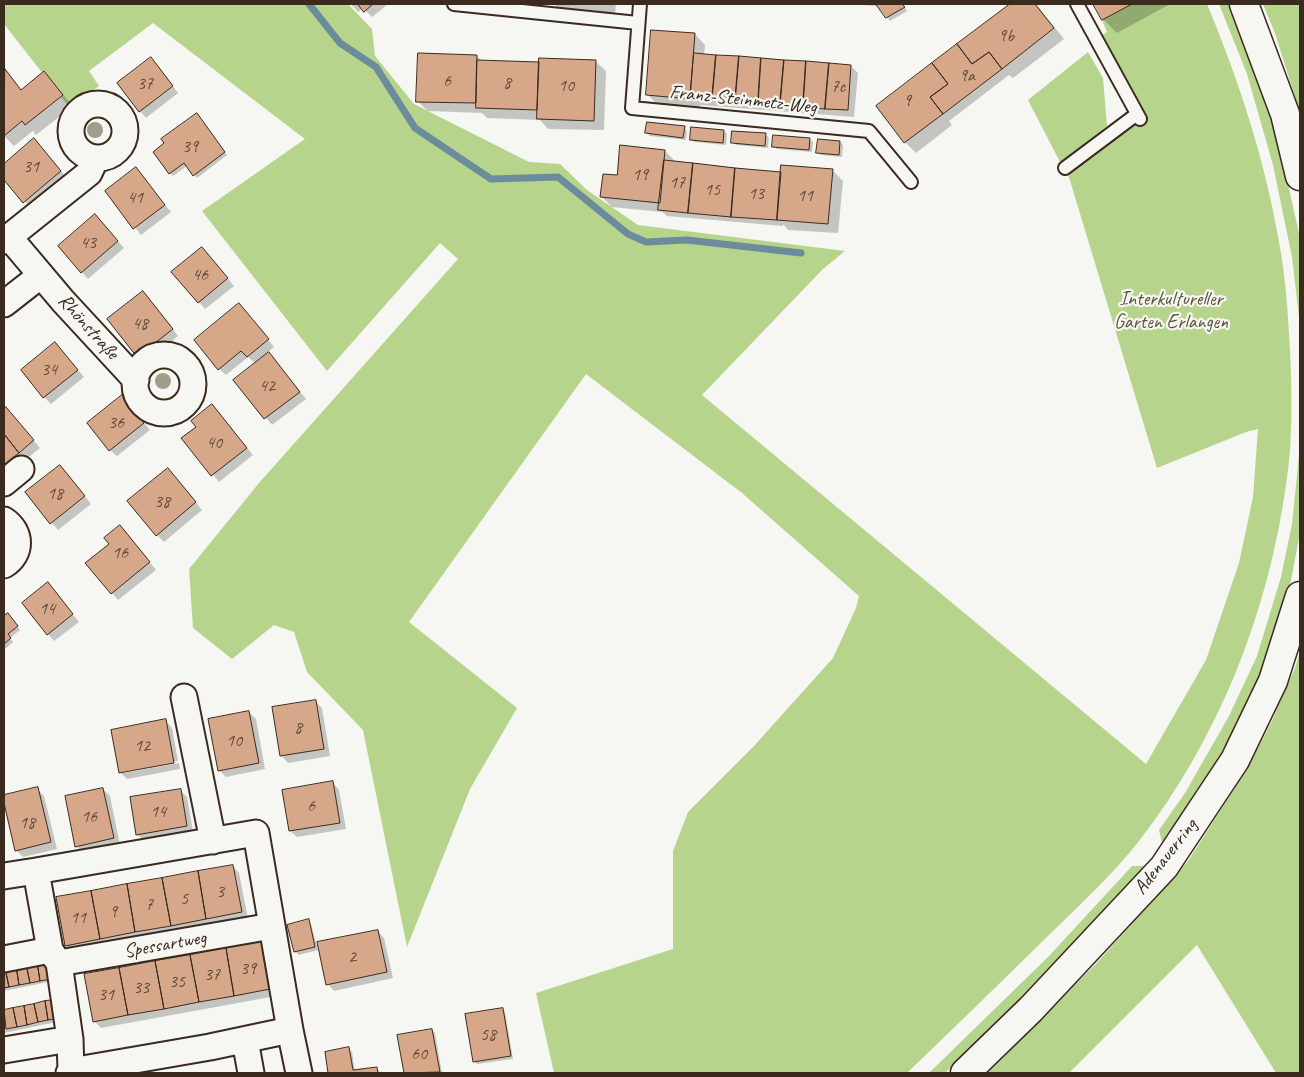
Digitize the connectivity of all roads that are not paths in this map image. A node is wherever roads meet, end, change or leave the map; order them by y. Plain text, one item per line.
1 (454, 4) edge
2 (640, 4) edge
3 (1078, 4) edge
4 (1244, 4) edge
5 (638, 23) junction
6 (96, 158) dead end
7 (1065, 168) dead end
8 (1300, 176) edge
9 (911, 182) dead end
10 (6, 239) edge
11 (41, 274) junction
12 (5, 300) edge
13 (136, 380) dead end
14 (4, 520) edge
15 (4, 565) edge
16 (1300, 596) edge
17 (184, 697) dead end
18 (213, 841) junction
19 (36, 871) junction
20 (4, 876) edge
21 (272, 926) junction
22 (54, 956) junction
23 (4, 959) edge
24 (290, 1030) junction
25 (70, 1039) junction
26 (244, 1040) junction
27 (4, 1050) edge
28 (70, 1072) edge
29 (251, 1073) edge
30 (299, 1073) edge
31 (965, 1073) edge

1 - 5 lane
2 - 5 lane, Franz-Steinmetz-Weg
3 - 7 lane
4 - 8 main road
5 - 9 lane, Franz-Steinmetz-Weg
6 - 10 street, Rhönstraße
10 - 11 street, Rhönstraße
11 - 12 street
11 - 13 street, Rhönstraße
14 - 15 street
16 - 31 main road, Adenauerring
17 - 18 street
18 - 19 street
18 - 21 street
19 - 20 street
19 - 22 street
21 - 22 street, Spessartweg
21 - 24 street
22 - 23 street, Spessartweg
22 - 25 street
24 - 26 street
24 - 30 street
25 - 27 street
25 - 28 street
26 - 28 street
26 - 29 street

